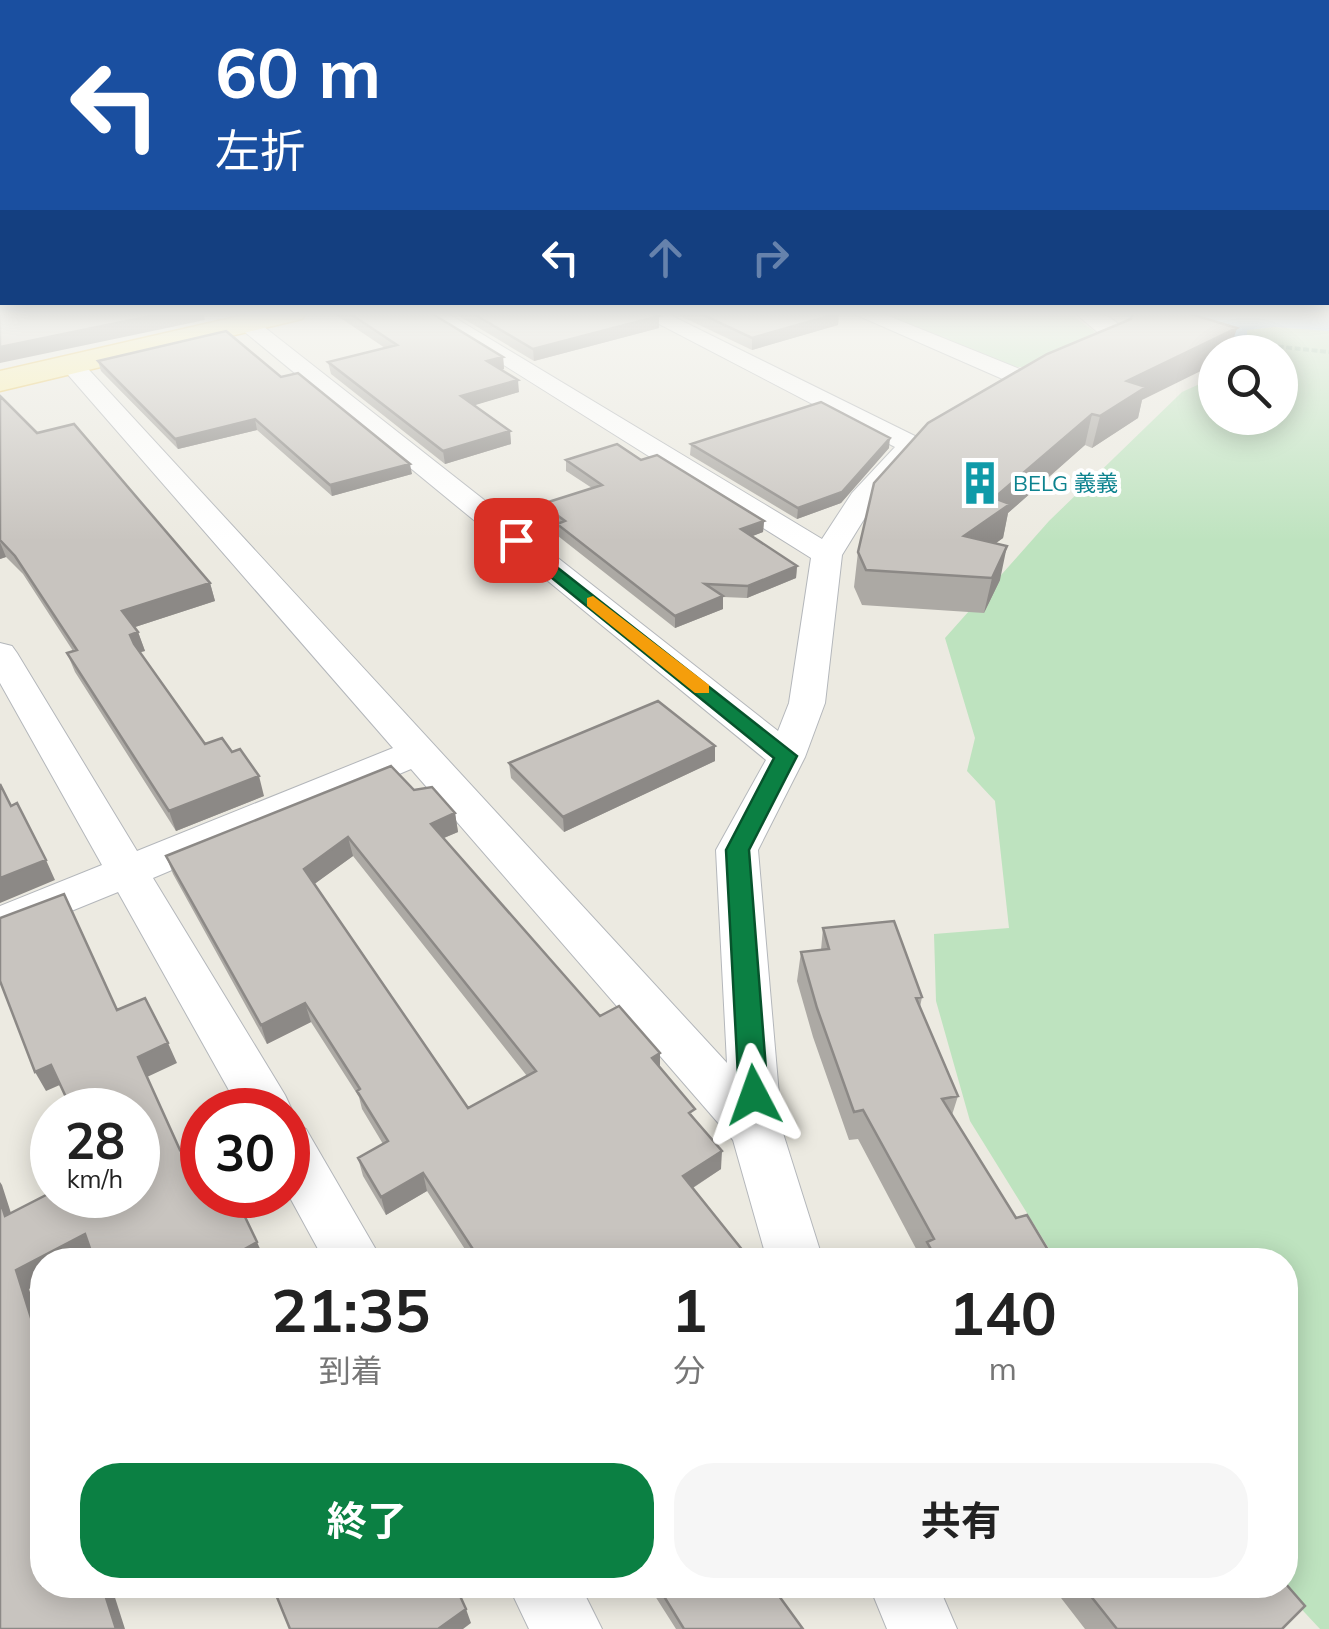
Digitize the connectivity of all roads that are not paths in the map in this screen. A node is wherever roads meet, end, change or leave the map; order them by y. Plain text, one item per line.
1 (93, 389) edge
2 (327, 389) edge
3 (556, 389) edge
4 (821, 389) edge
5 (827, 556) junction
6 (0, 653) edge
7 (418, 752) junction
8 (786, 756) junction
9 (128, 869) junction
10 (0, 924) edge
11 (254, 1088) edge
12 (756, 1130) junction
13 (310, 1183) edge
14 (347, 1248) edge
15 (791, 1248) edge
16 (549, 1598) edge
17 (909, 1598) edge
18 (567, 1629) edge
19 (922, 1629) edge

1 - 7 street
2 - 8 street
3 - 5 street
4 - 5 street
5 - 8 street
6 - 9 street
7 - 9 street
7 - 12 street
8 - 12 street
9 - 10 street
9 - 11 street
12 - 15 street
13 - 14 street
16 - 18 street
17 - 19 street

